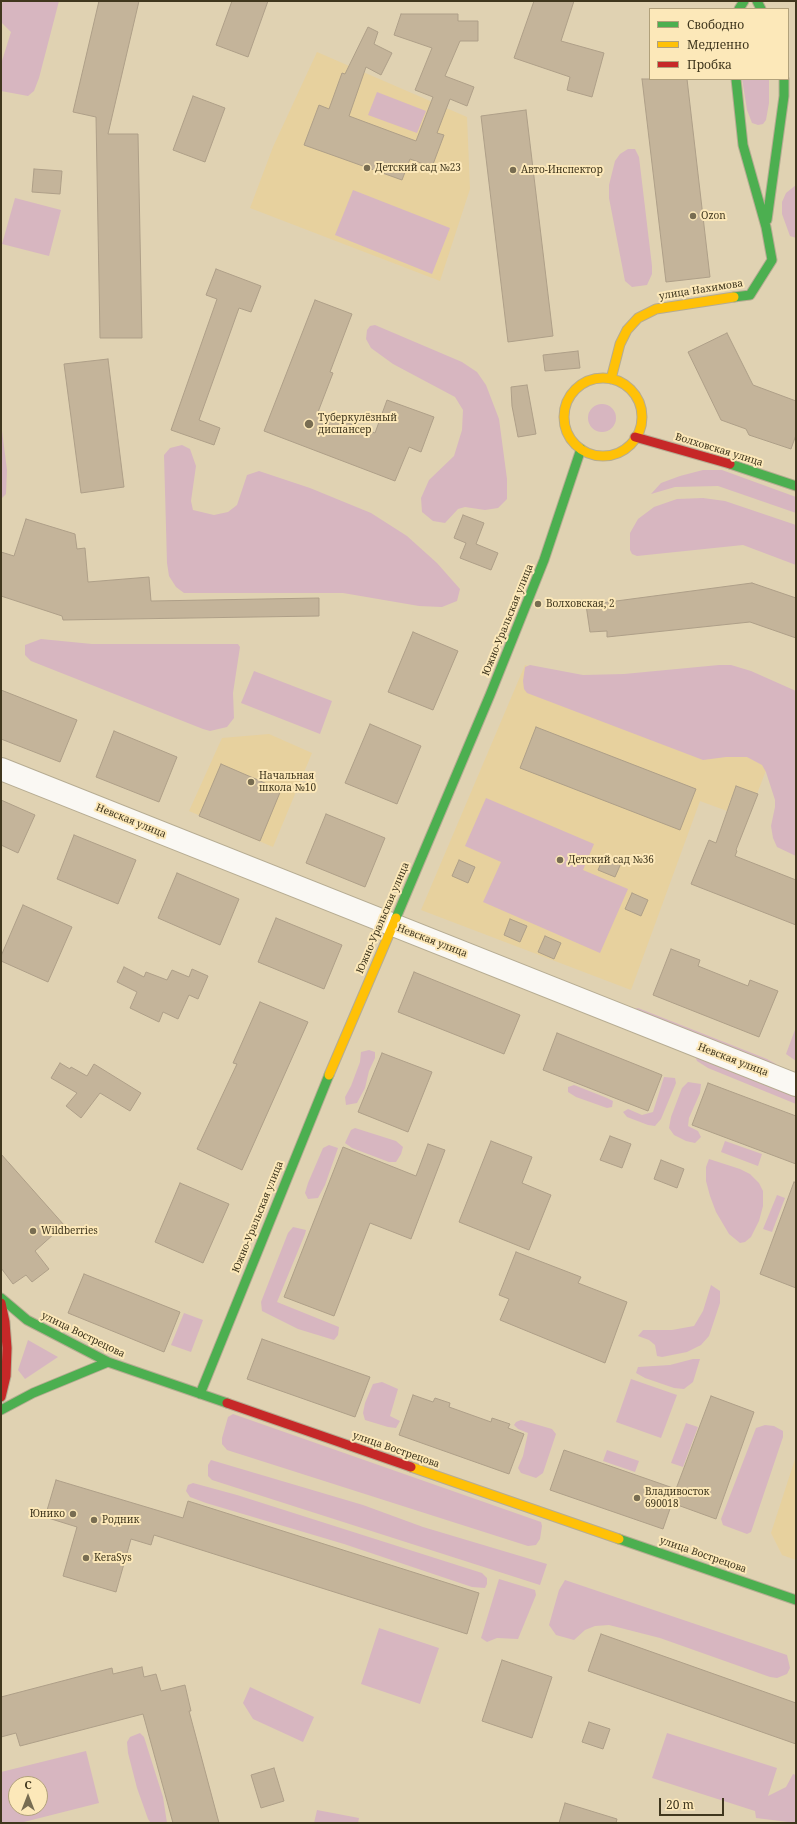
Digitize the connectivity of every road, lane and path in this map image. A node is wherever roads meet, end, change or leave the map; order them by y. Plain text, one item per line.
1 (736, 80) edge
2 (784, 80) edge
3 (766, 227) junction
4 (611, 379) junction
5 (635, 438) junction
6 (581, 449) junction
7 (796, 486) edge
8 (1, 769) edge
9 (393, 926) junction
10 (796, 1085) edge
11 (1, 1298) edge
12 (1, 1303) edge
13 (108, 1362) junction
14 (200, 1394) junction
15 (1, 1397) edge
16 (1, 1410) edge
17 (796, 1600) edge

1 - 3 main road
2 - 3 main road
3 - 4 main road, улица Нахимова
4 - 5 main road
4 - 6 main road
5 - 6 main road
5 - 7 main road, Волховская улица
6 - 9 main road, Южно-Уральская улица
8 - 9 street, Невская улица
9 - 10 street, Невская улица
9 - 14 main road, Южно-Уральская улица
11 - 13 main road, улица Вострецова
12 - 15 main road
13 - 14 main road, улица Вострецова
13 - 16 main road
14 - 17 main road, улица Вострецова

